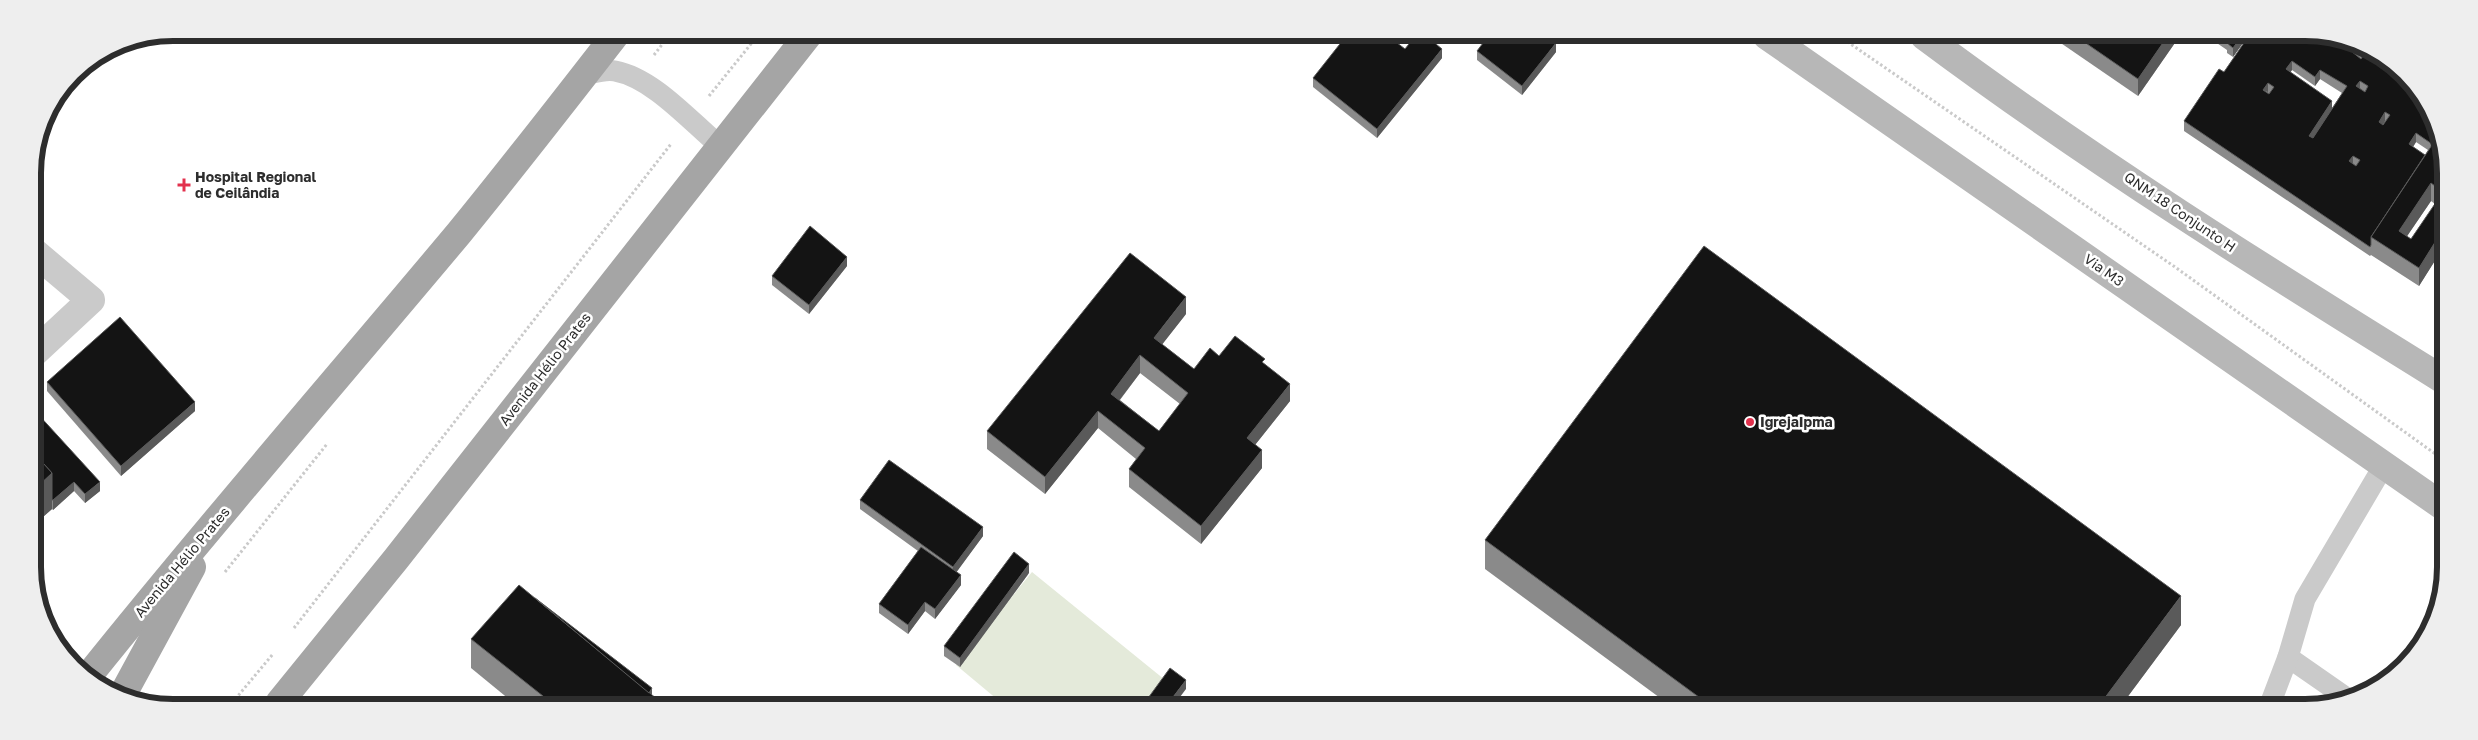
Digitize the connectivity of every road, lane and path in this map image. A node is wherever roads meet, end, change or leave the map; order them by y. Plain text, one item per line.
1 (611, 41) edge
2 (753, 41) edge
3 (803, 41) edge
4 (1774, 41) edge
5 (1846, 41) edge
6 (1931, 41) edge
7 (584, 75) junction
8 (690, 120) junction
9 (720, 146) junction
10 (42, 258) edge
11 (42, 346) edge
12 (2437, 376) edge
13 (2437, 454) edge
14 (2384, 465) junction
15 (2437, 502) edge
16 (215, 523) junction
17 (293, 629) dead end
18 (274, 652) dead end
19 (2288, 657) junction
20 (92, 671) edge
21 (125, 690) edge
22 (2340, 694) edge
23 (2272, 698) edge
24 (235, 699) edge
25 (282, 699) edge

1 - 7 main road, Avenida Hélio Prates
2 - 8 path
3 - 9 main road, Avenida Hélio Prates
4 - 14 main road, Via M3
5 - 13 path
6 - 12 main road, QNM 18 Conjunto H
7 - 8 lane
7 - 16 main road, Avenida Hélio Prates
8 - 9 lane
8 - 17 path
9 - 25 main road, Avenida Hélio Prates
10 - 11 street
14 - 15 main road, Via M3
14 - 19 lane
16 - 20 main road, Avenida Hélio Prates
16 - 21 main road
18 - 24 path
19 - 22 lane
19 - 23 lane

